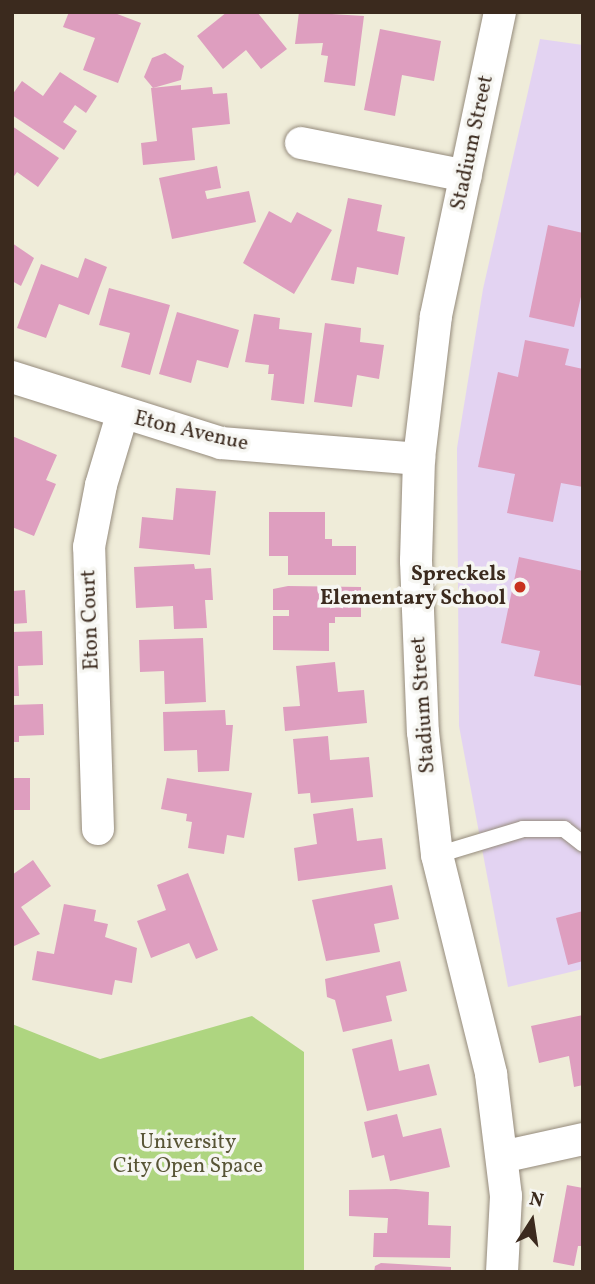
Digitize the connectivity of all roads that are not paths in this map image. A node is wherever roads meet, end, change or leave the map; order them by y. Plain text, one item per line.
1 (500, 12) edge
2 (301, 144) dead end
3 (466, 176) junction
4 (12, 377) edge
5 (122, 415) junction
6 (419, 460) junction
7 (98, 829) dead end
8 (583, 844) edge
9 (437, 855) junction
10 (583, 1139) edge
11 (502, 1157) junction
12 (502, 1272) edge

1 - 3 street, Stadium Street
2 - 3 street
3 - 6 street, Stadium Street
4 - 5 street, Eton Avenue
5 - 6 street, Eton Avenue
5 - 7 street, Eton Court
6 - 9 street, Stadium Street
8 - 9 lane
9 - 11 street, Stadium Street
10 - 11 street
11 - 12 street, Stadium Street

